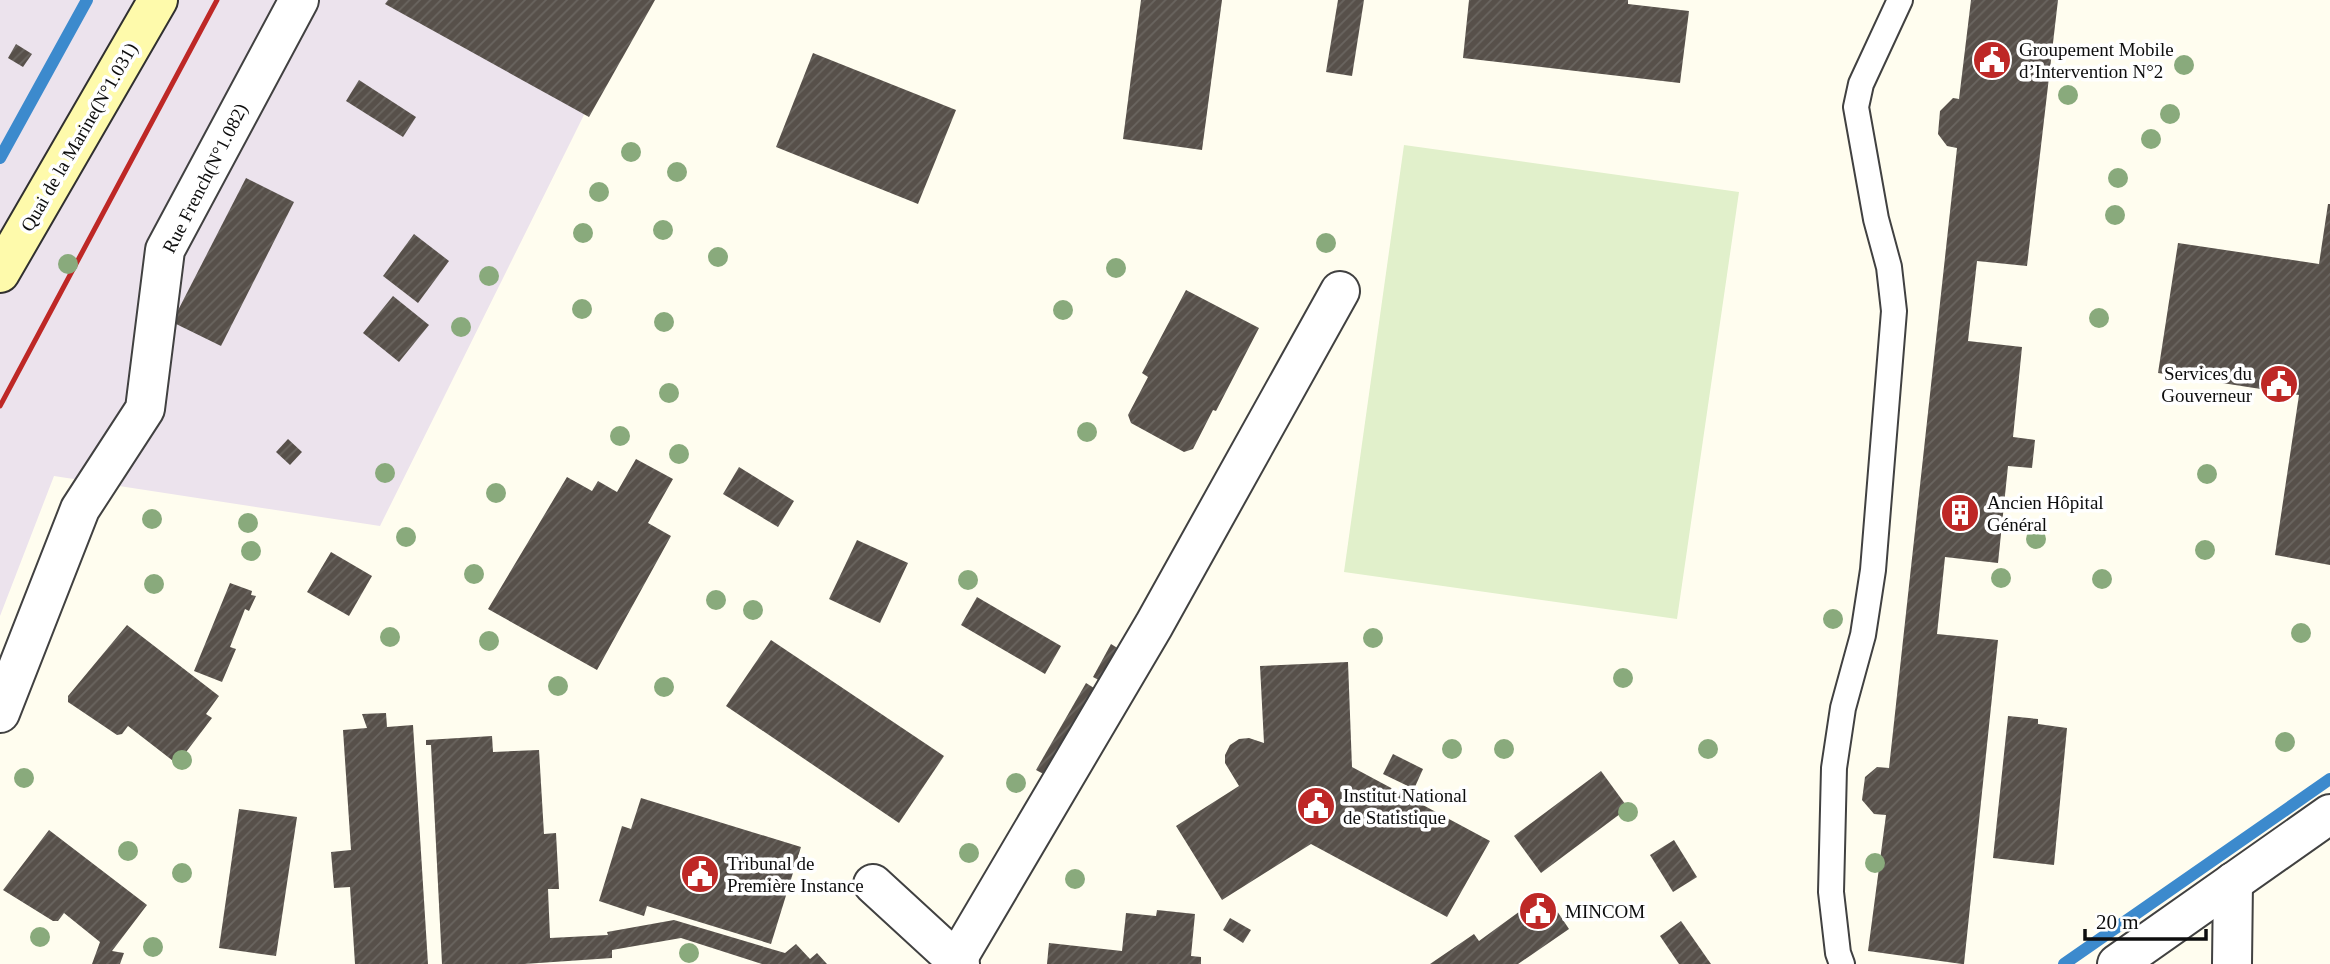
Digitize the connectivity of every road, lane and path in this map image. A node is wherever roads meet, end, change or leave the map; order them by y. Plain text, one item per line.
1 (158, 0) edge
2 (299, 0) edge
3 (1900, 0) edge
4 (0, 273) edge
5 (1340, 291) dead end
6 (0, 713) edge
7 (2330, 814) edge
8 (2233, 882) junction
9 (873, 884) dead end
10 (958, 963) edge
11 (1842, 964) edge
12 (2117, 964) edge
13 (2232, 964) edge

1 - 4 street, Quai de la Marine(N°1.031)
2 - 6 street, Rue French(N°1.082)
3 - 11 lane
5 - 10 street
7 - 8 street
8 - 12 street
8 - 13 street
9 - 10 street

